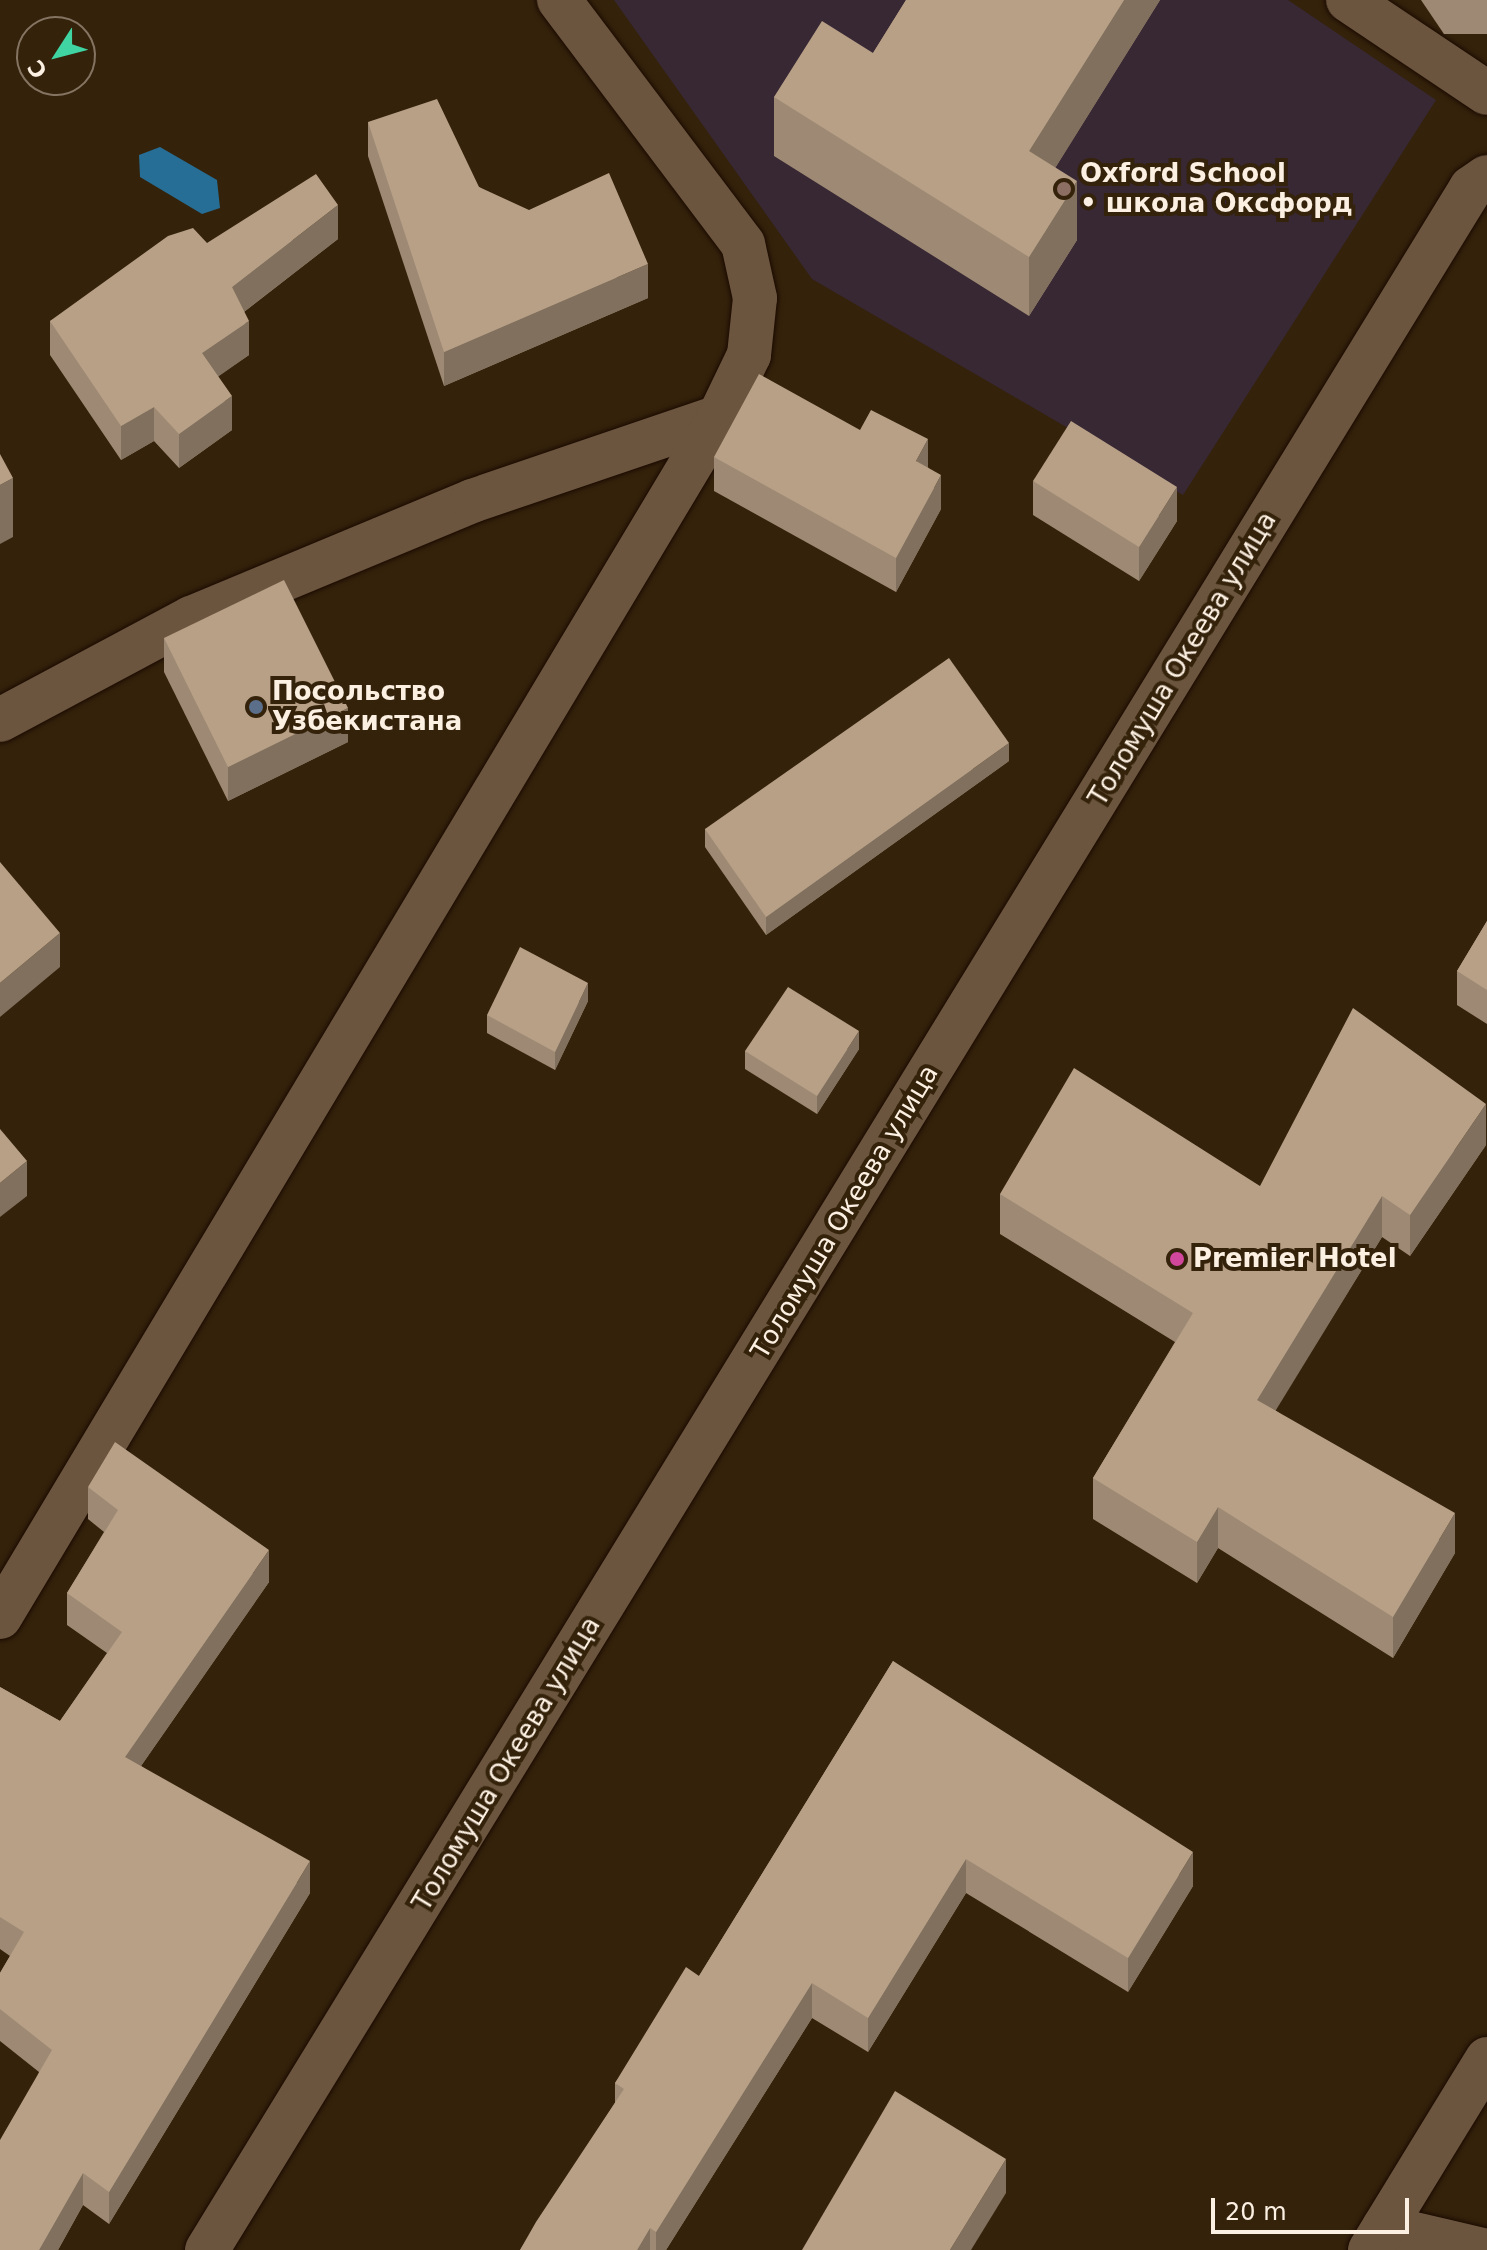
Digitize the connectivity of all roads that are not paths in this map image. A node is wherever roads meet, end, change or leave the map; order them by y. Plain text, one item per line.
1 (559, 0) edge
2 (1348, 0) edge
3 (1487, 93) edge
4 (1487, 177) edge
5 (719, 417) junction
6 (0, 720) edge
7 (0, 1617) edge
8 (1487, 2059) edge
9 (1377, 2238) edge
10 (207, 2250) edge
11 (1483, 2250) edge

1 - 5 street
2 - 3 street
4 - 10 street, Толомуша Океева улица
5 - 6 street
5 - 7 street
8 - 9 street
9 - 11 street

